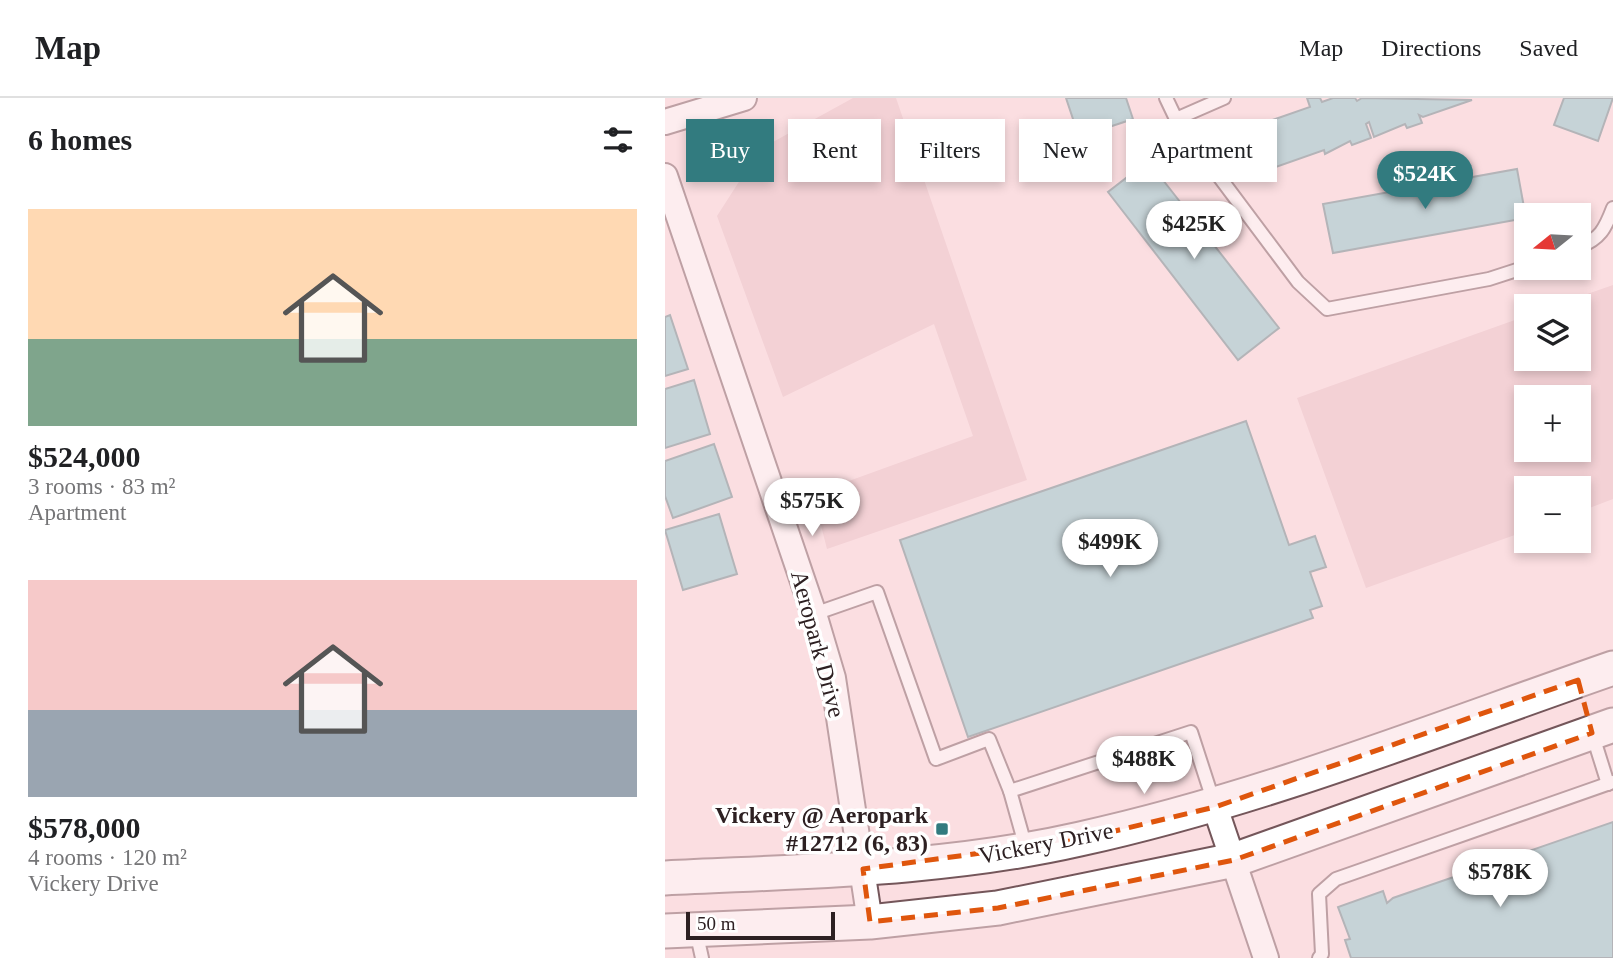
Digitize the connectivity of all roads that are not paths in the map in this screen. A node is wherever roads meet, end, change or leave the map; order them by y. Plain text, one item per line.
1 (744, 98) edge
2 (1166, 98) edge
3 (1224, 98) edge
4 (1176, 119) joint
5 (665, 122) edge
6 (665, 176) edge
7 (1224, 182) edge
8 (1613, 208) edge
9 (1591, 242) edge
10 (1514, 271) edge
11 (814, 614) junction
12 (1613, 668) edge
13 (1578, 680) junction
14 (1602, 729) edge
15 (1611, 783) edge
16 (1010, 792) junction
17 (1215, 807) junction
18 (1026, 848) junction
19 (1234, 860) junction
20 (863, 869) junction
21 (665, 878) edge
22 (870, 922) junction
23 (688, 940) edge
24 (1266, 958) edge
25 (1319, 958) edge

1 - 5 street
2 - 4 lane
3 - 4 lane
6 - 11 street, Aeropark Drive
7 - 10 lane
8 - 9 lane
11 - 16 lane
11 - 20 street, Aeropark Drive
12 - 13 main road, Vickery Drive
13 - 14 main road
13 - 17 main road, Vickery Drive
14 - 15 lane
14 - 19 main road
15 - 25 lane
16 - 17 lane
16 - 18 lane
17 - 18 main road, Vickery Drive
17 - 19 street
18 - 20 main road, Vickery Drive
19 - 22 main road
19 - 24 street
20 - 21 main road, Vickery Drive
20 - 22 street, Aeropark Drive
22 - 23 main road

